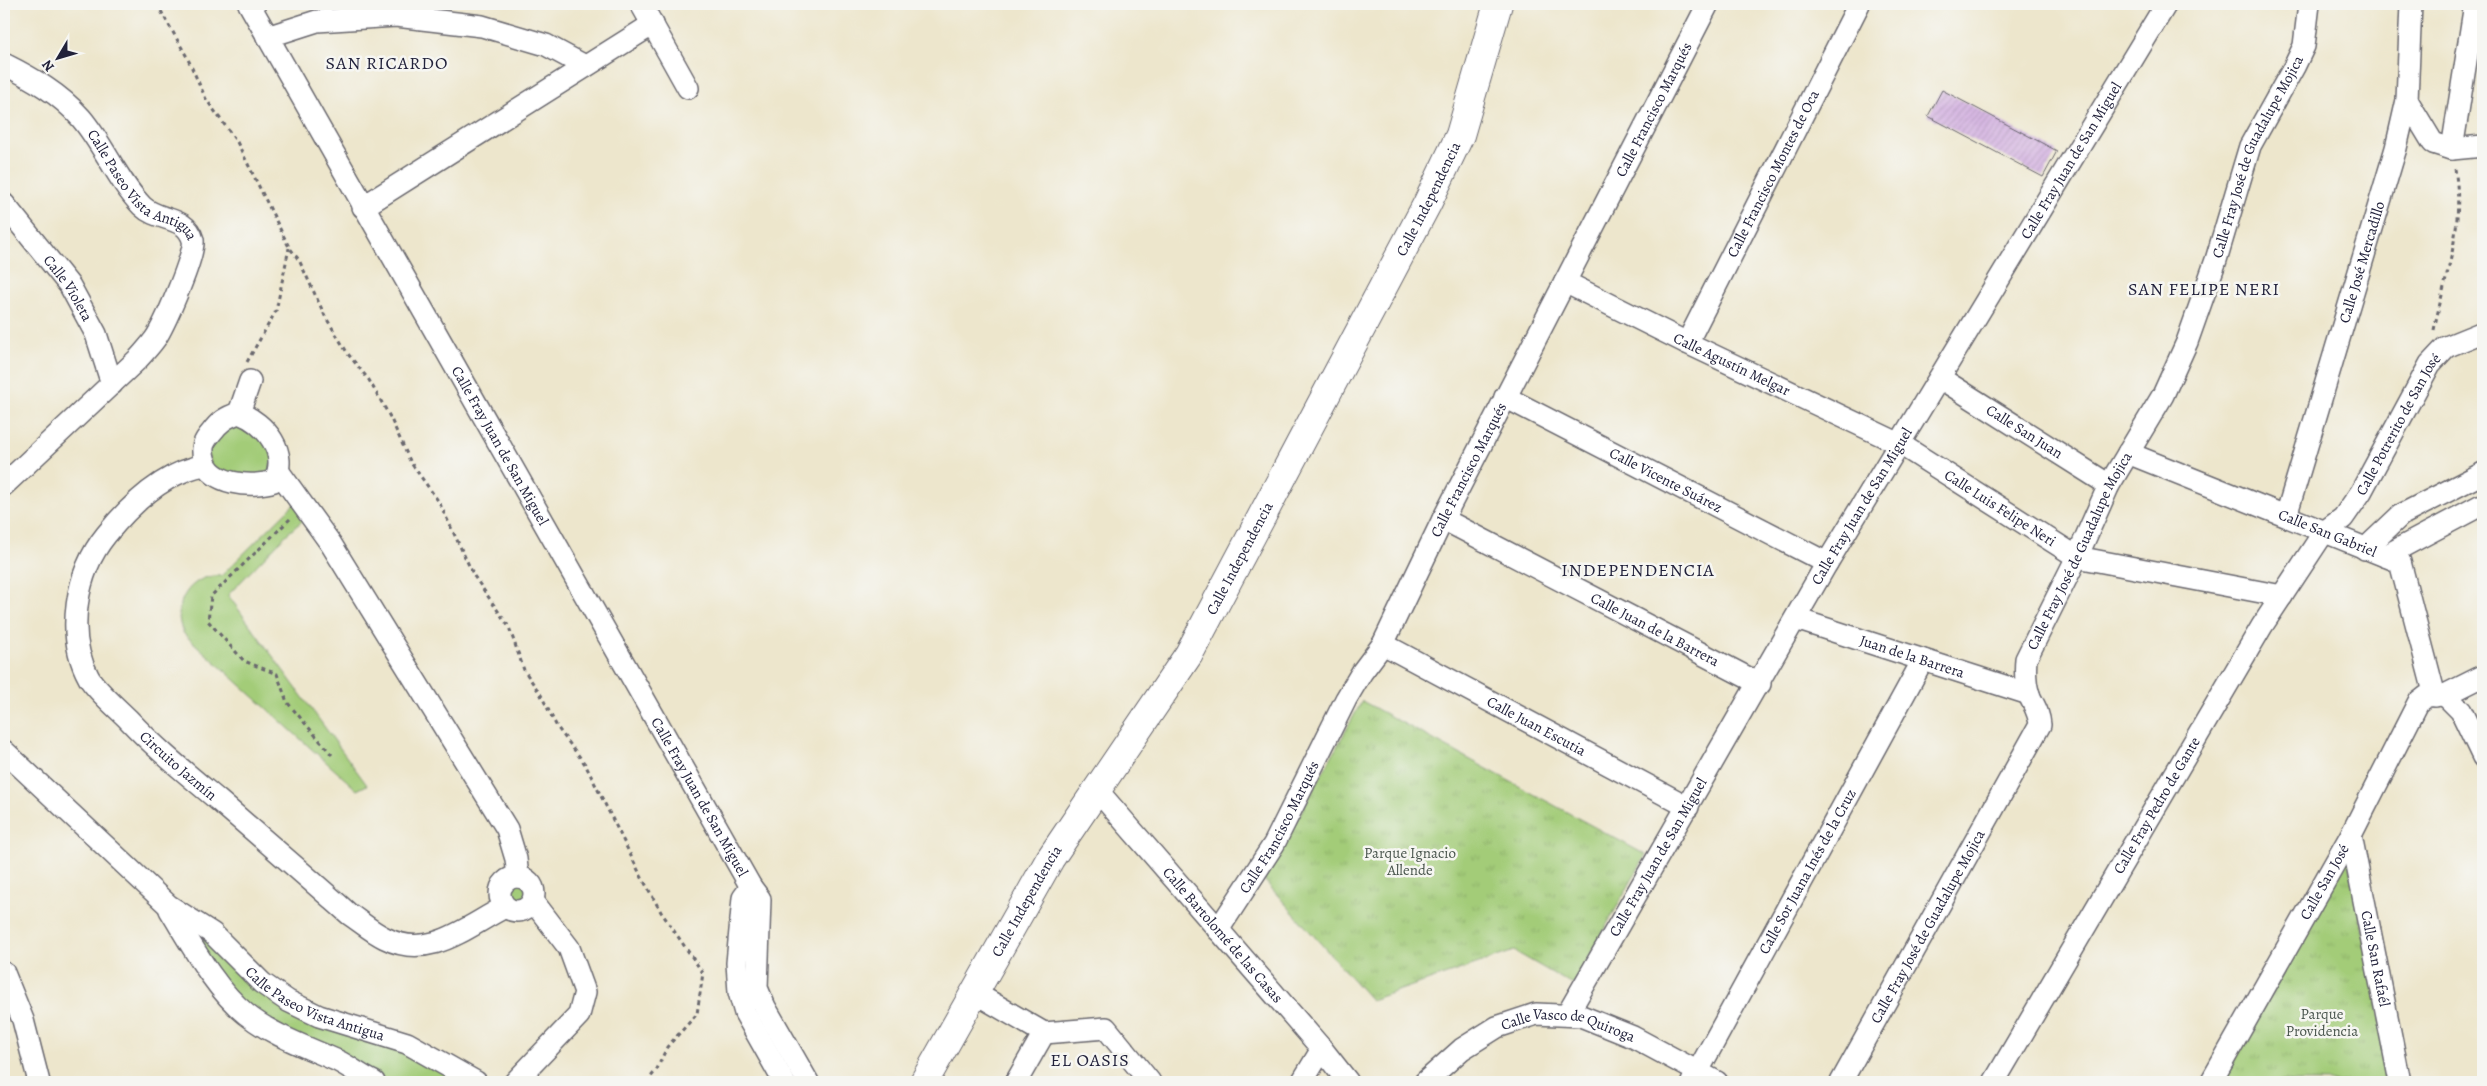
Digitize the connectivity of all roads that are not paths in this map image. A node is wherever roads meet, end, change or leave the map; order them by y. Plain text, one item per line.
1 (249, 4) edge
2 (641, 4) edge
3 (1498, 4) edge
4 (1708, 4) edge
5 (1859, 4) edge
6 (2166, 4) edge
7 (2309, 4) edge
8 (2411, 4) edge
9 (2475, 4) edge
10 (652, 24) junction
11 (268, 37) junction
12 (4, 64) edge
13 (585, 66) junction
14 (688, 88) dead end
15 (2406, 100) junction
16 (2483, 146) edge
17 (2452, 149) junction
18 (4, 204) edge
19 (363, 207) junction
20 (1565, 282) junction
21 (2483, 332) edge
22 (1687, 344) junction
23 (1940, 378) junction
24 (250, 380) road end
25 (112, 384) junction
26 (1506, 397) junction
27 (239, 413) junction
28 (1900, 444) junction
29 (2128, 453) junction
30 (205, 464) junction
31 (279, 472) junction
32 (2483, 473) edge
33 (2109, 485) junction
34 (4, 486) edge
35 (2483, 504) edge
36 (2286, 516) junction
37 (1443, 519) junction
38 (2324, 532) junction
39 (2375, 552) junction
40 (2078, 557) junction
41 (1827, 563) junction
42 (2282, 596) junction
43 (1796, 619) junction
44 (1384, 644) junction
45 (1923, 660) junction
46 (2483, 676) edge
47 (1760, 684) junction
48 (2029, 694) junction
49 (2440, 696) junction
50 (4, 751) edge
51 (2483, 757) edge
52 (1097, 790) junction
53 (1688, 807) junction
54 (2351, 834) junction
55 (518, 877) junction
56 (534, 901) junction
57 (168, 905) junction
58 (505, 907) junction
59 (1218, 930) junction
60 (4, 973) edge
61 (748, 990) junction
62 (975, 993) junction
63 (1567, 1015) junction
64 (1044, 1033) junction
65 (1322, 1049) junction
66 (1695, 1077) edge
67 (39, 1082) edge
68 (374, 1082) edge
69 (476, 1082) edge
70 (515, 1082) edge
71 (784, 1082) edge
72 (808, 1082) edge
73 (924, 1082) edge
74 (1016, 1082) edge
75 (1150, 1082) edge
76 (1302, 1082) edge
77 (1348, 1082) edge
78 (1425, 1082) edge
79 (1717, 1082) edge
80 (1841, 1082) edge
81 (1994, 1082) edge
82 (2211, 1082) edge
83 (2400, 1082) edge

1 - 11 street, Calle Fray Juan de San Miguel
2 - 10 street
3 - 52 street, Calle Independencia
4 - 20 street, Calle Francisco Marqués
5 - 22 street, Calle Francisco Montes de Oca
6 - 23 street, Calle Fray Juan de San Miguel
7 - 29 street, Calle Fray José de Guadalupe Mojica
8 - 15 street, Calle José Mercadillo
9 - 17 street
10 - 13 street
10 - 14 street
11 - 13 street
11 - 19 street, Calle Fray Juan de San Miguel
12 - 25 street, Calle Paseo Vista Antigua
13 - 19 street
15 - 17 street
15 - 36 street, Calle José Mercadillo
16 - 17 street
18 - 25 street, Calle Violeta
19 - 61 street, Calle Fray Juan de San Miguel
20 - 22 street, Calle Agustín Melgar
20 - 26 street, Calle Francisco Marqués
21 - 38 street, Calle Potrerito de San José
22 - 28 street, Calle Agustín Melgar
23 - 28 street, Calle Fray Juan de San Miguel
23 - 33 street, Calle San Juan
24 - 27 street
25 - 34 street, Calle Paseo Vista Antigua
26 - 37 street, Calle Francisco Marqués
26 - 41 street, Calle Vicente Suárez
27 - 30 street
27 - 31 street
28 - 40 street, Calle Luis Felipe Neri
28 - 41 street, Calle Fray Juan de San Miguel
29 - 33 street, Calle Fray José de Guadalupe Mojica
29 - 36 street, Calle San Gabriel
30 - 31 street
30 - 58 street, Circuito Jazmín
31 - 55 street
32 - 39 street
33 - 40 street, Calle Fray José de Guadalupe Mojica
35 - 39 street
36 - 38 street, Calle San Gabriel
37 - 44 street, Calle Francisco Marqués
37 - 47 street, Calle Juan de la Barrera
38 - 39 street, Calle San Gabriel
38 - 42 street, Calle Fray Pedro de Gante
39 - 49 street, Calle San Gabriel
40 - 42 street, Calle Luis Felipe Neri
40 - 48 street, Calle Fray José de Guadalupe Mojica
41 - 43 street, Calle Fray Juan de San Miguel
42 - 81 street, Calle Fray Pedro de Gante
43 - 45 street, Juan de la Barrera
43 - 47 street, Calle Fray Juan de San Miguel
44 - 53 street, Calle Juan Escutia
44 - 59 street, Calle Francisco Marqués
45 - 48 street, Juan de la Barrera
45 - 66 street, Calle Sor Juana Inés de la Cruz
46 - 49 street, Calle San José
47 - 53 street, Calle Fray Juan de San Miguel
48 - 80 street, Calle Fray José de Guadalupe Mojica
49 - 51 street, Calle San Gabriel
49 - 54 street, Calle San José
50 - 57 street, Calle Paseo Vista Antigua
52 - 59 street, Calle Bartolomé de las Casas
52 - 62 street, Calle Independencia
53 - 63 street, Calle Fray Juan de San Miguel
54 - 82 street, Calle San José
54 - 83 street, Calle San Rafaél
55 - 56 street
55 - 58 street
56 - 58 street
56 - 70 street
57 - 68 street, Calle Paseo Vista Antigua
57 - 69 street, Calle Paseo Vista Antigua
59 - 65 street, Calle Bartolomé de las Casas
60 - 67 street
61 - 71 street, Calle Fray Juan de San Miguel
61 - 72 street, Calle Fray Juan de San Miguel
62 - 64 street
62 - 73 street, Calle Independencia
63 - 66 street, Calle Vasco de Quiroga
63 - 78 street, Calle Vasco de Quiroga
64 - 74 street
64 - 75 street
65 - 76 street
65 - 77 street, Calle Bartolomé de las Casas
66 - 79 street, Calle Vasco de Quiroga

